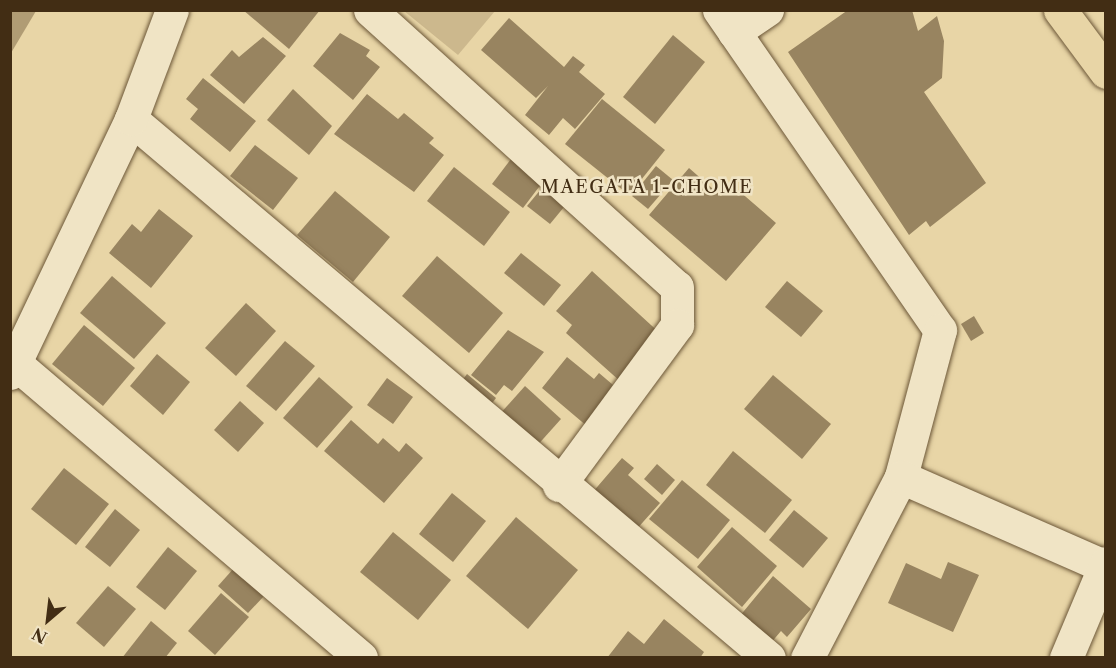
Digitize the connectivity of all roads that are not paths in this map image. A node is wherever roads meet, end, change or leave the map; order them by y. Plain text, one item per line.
1 (172, 10) edge
2 (370, 10) edge
3 (767, 10) edge
4 (1060, 10) edge
5 (726, 21) edge
6 (1106, 72) edge
7 (130, 119) junction
8 (13, 369) edge
9 (901, 477) junction
10 (559, 485) junction
11 (1105, 564) edge
12 (361, 657) edge
13 (769, 657) edge
14 (807, 657) edge
15 (1065, 657) edge

1 - 7 street
2 - 10 street
3 - 5 street
4 - 6 main road
5 - 9 street
7 - 8 street
7 - 10 street
8 - 12 street
9 - 11 street
9 - 14 street
10 - 13 street
11 - 15 street

